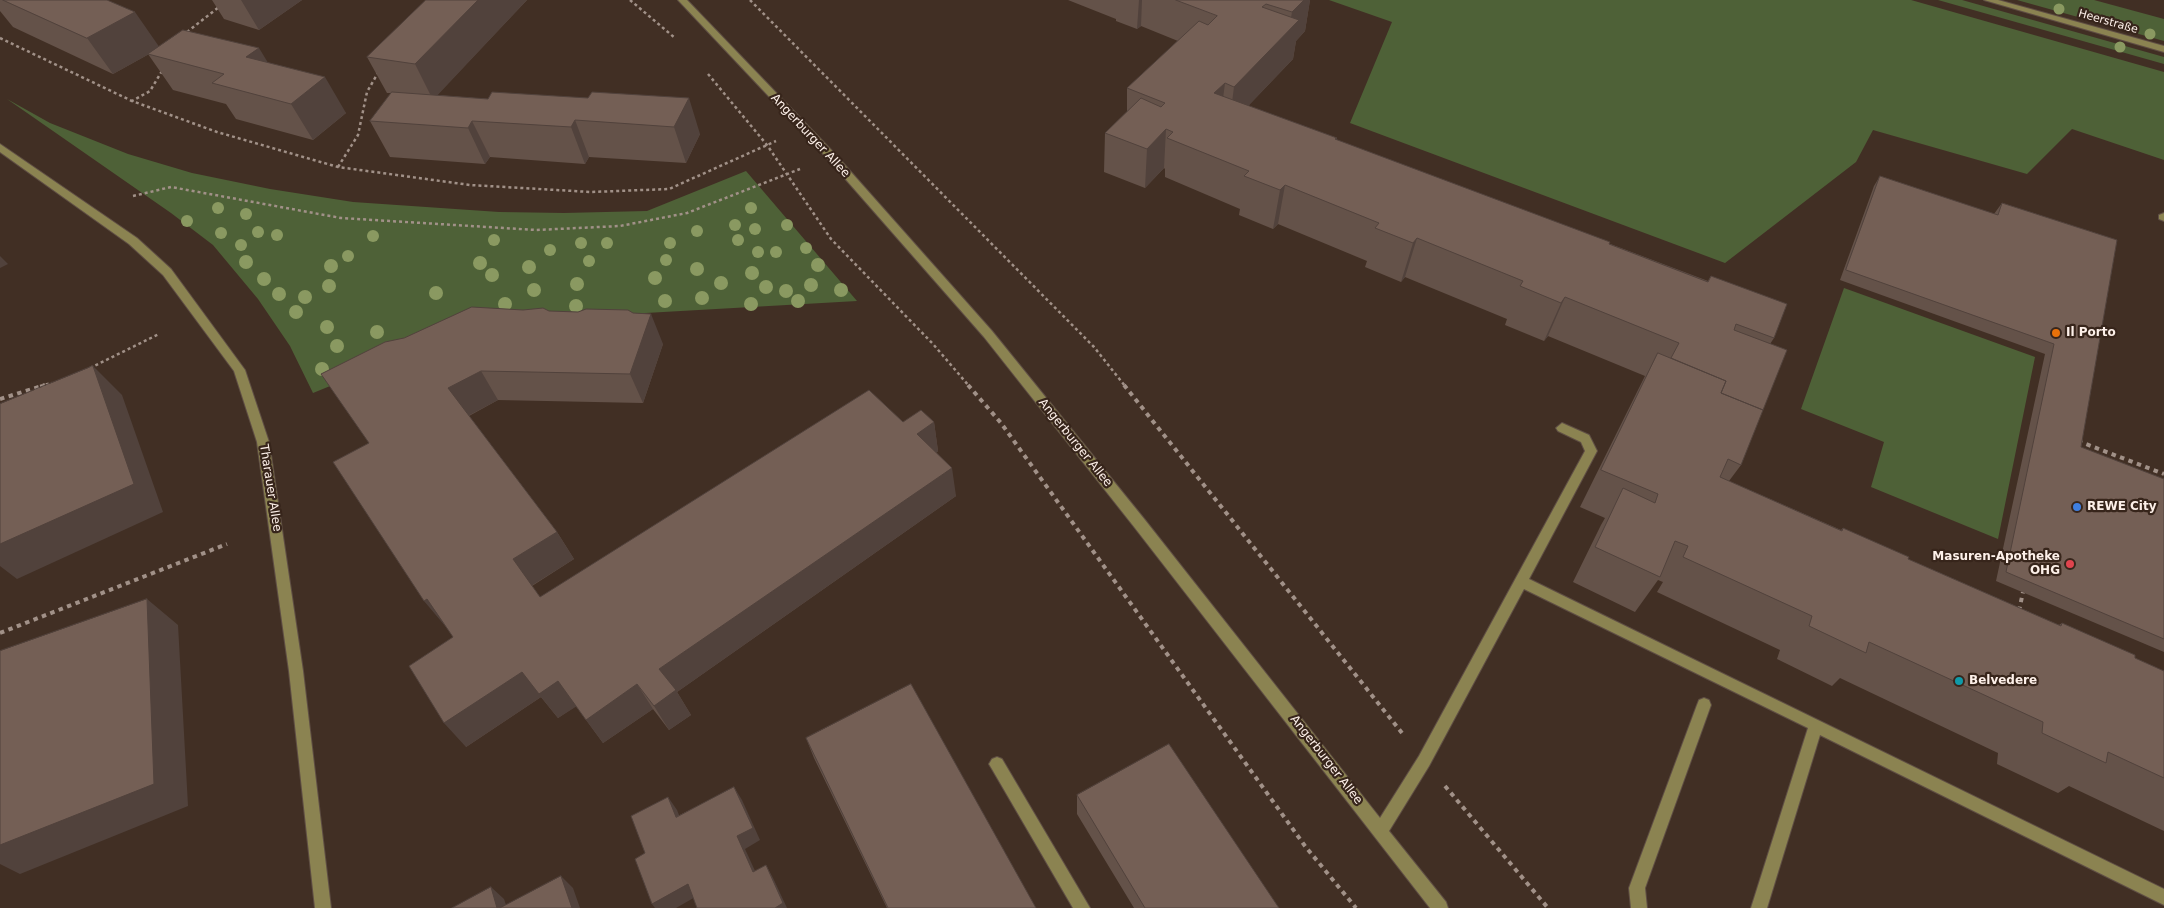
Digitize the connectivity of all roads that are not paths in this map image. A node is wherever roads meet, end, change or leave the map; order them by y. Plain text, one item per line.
1 (682, 0) edge
2 (1988, 0) edge
3 (2164, 49) edge
4 (0, 147) edge
5 (1562, 428) dead end
6 (1521, 581) junction
7 (1704, 705) dead end
8 (1816, 725) junction
9 (997, 764) dead end
10 (1381, 830) junction
11 (2164, 898) edge
12 (322, 908) edge
13 (1082, 908) edge
14 (1440, 908) edge
15 (1639, 908) edge
16 (1759, 908) edge

1 - 10 street, Angerburger Allee
2 - 3 street, Heerstraße
4 - 12 street, Tharauer Allee
5 - 6 street
6 - 8 street
6 - 10 street
7 - 15 street
8 - 11 street
8 - 16 street
9 - 13 street
10 - 14 street, Angerburger Allee

